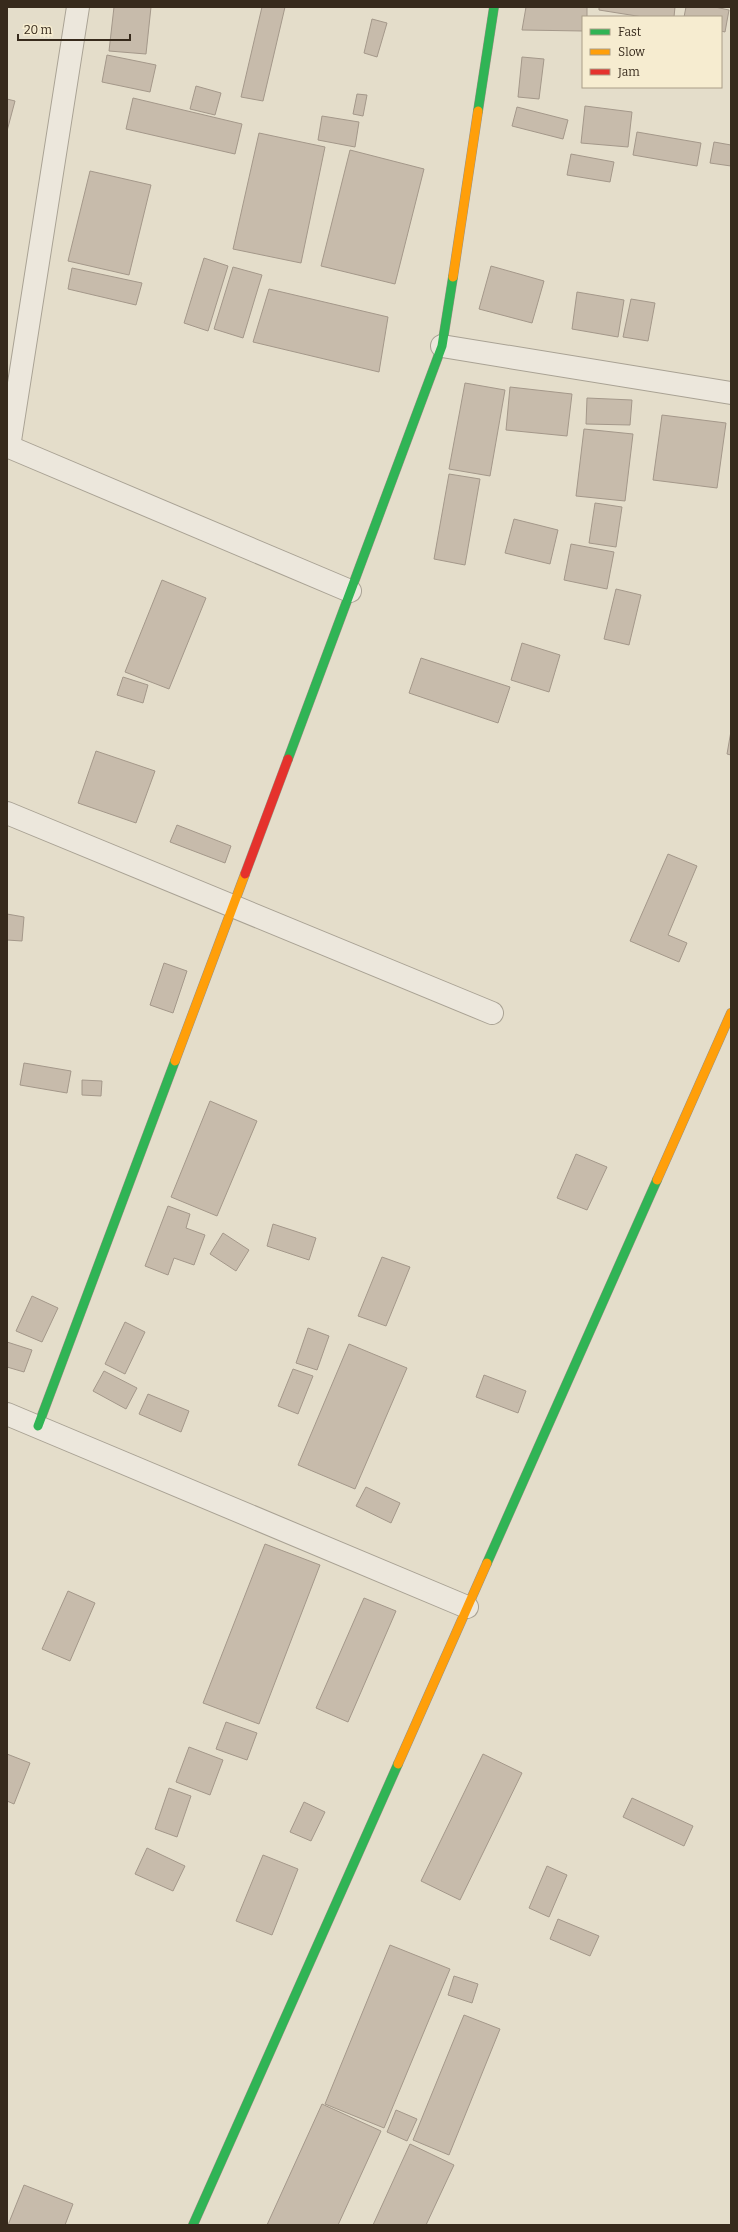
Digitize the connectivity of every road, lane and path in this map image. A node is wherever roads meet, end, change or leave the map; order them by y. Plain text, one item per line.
1 (78, 7) edge
2 (494, 7) edge
3 (442, 346) junction
4 (731, 393) edge
5 (8, 447) edge
6 (350, 591) junction
7 (7, 813) edge
8 (233, 906) junction
9 (492, 1013) dead end
10 (731, 1013) edge
11 (7, 1414) edge
12 (38, 1426) junction
13 (467, 1607) junction
14 (193, 2225) edge

1 - 5 street
2 - 3 street
3 - 4 street
3 - 6 street
5 - 6 street
6 - 8 street
7 - 8 street
8 - 9 street
8 - 12 street
10 - 13 street
11 - 12 street
12 - 13 street
13 - 14 street

